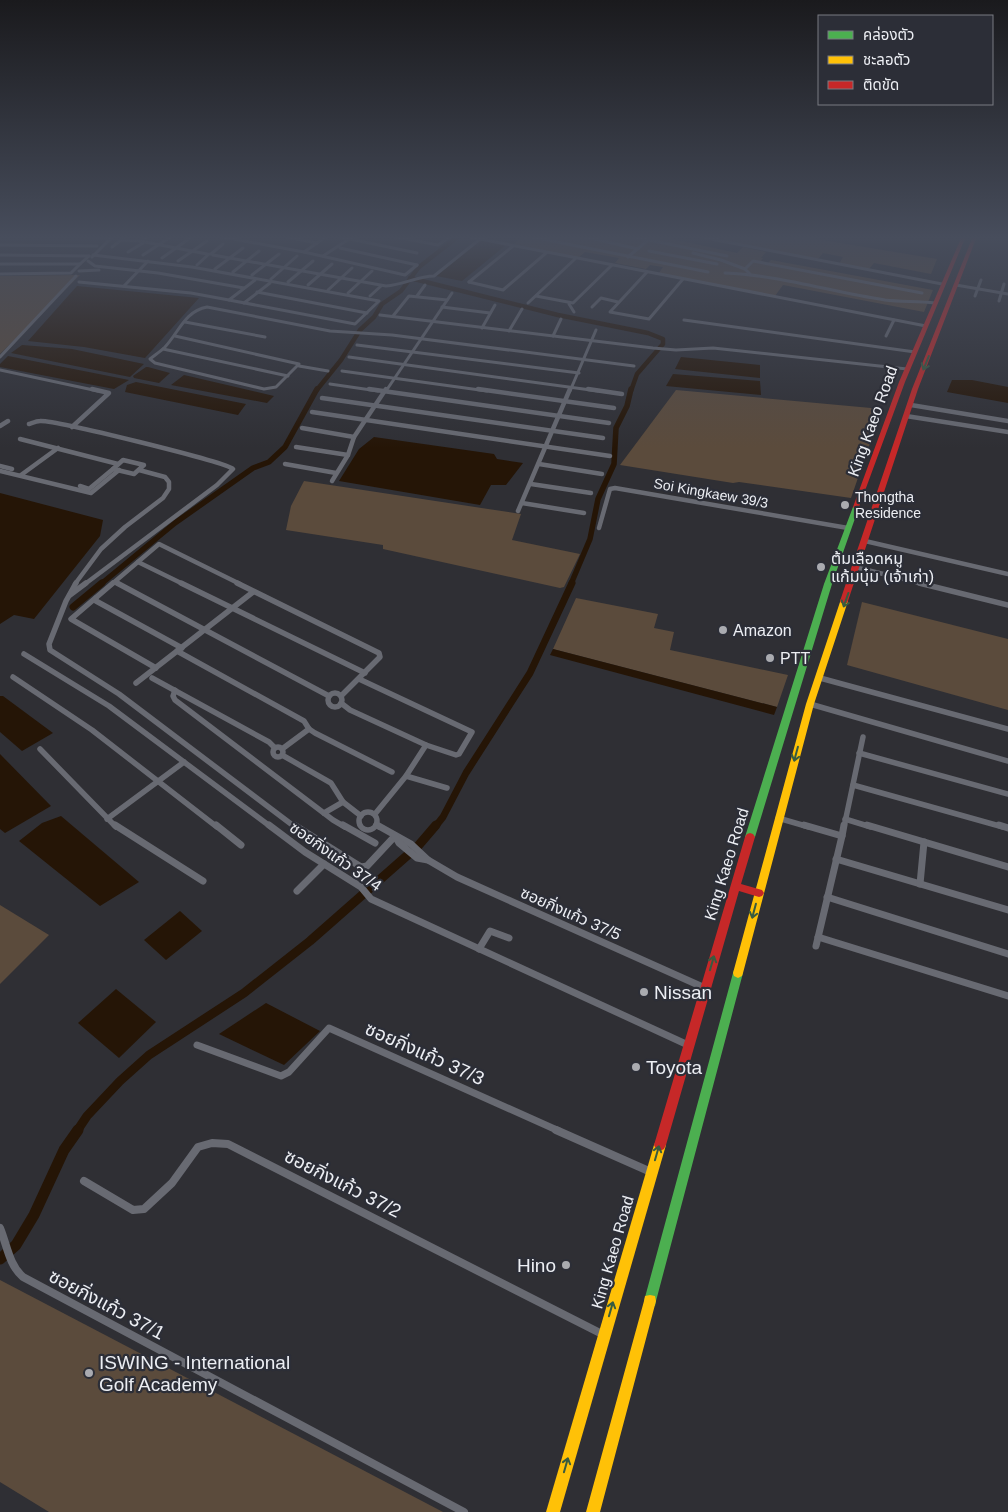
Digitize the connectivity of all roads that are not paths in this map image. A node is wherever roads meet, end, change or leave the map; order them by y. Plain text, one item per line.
1 (47, 307) edge
2 (263, 307) edge
3 (333, 307) edge
4 (373, 307) edge
5 (401, 307) edge
6 (494, 307) edge
7 (571, 307) edge
8 (613, 307) edge
9 (659, 307) edge
10 (825, 307) edge
11 (933, 307) edge
12 (948, 307) edge
13 (442, 308) joint
14 (522, 309) dead end
15 (574, 312) dead end
16 (366, 313) junction
17 (490, 313) junction
18 (380, 315) dead end
19 (394, 316) junction
20 (561, 318) dead end
21 (684, 320) dead end
22 (894, 320) junction
23 (185, 322) junction
24 (433, 322) junction
25 (926, 326) junction
26 (482, 328) junction
27 (596, 330) dead end
28 (509, 331) junction
29 (175, 336) junction
30 (554, 336) junction
31 (886, 336) dead end
32 (265, 337) dead end
33 (420, 339) junction
34 (592, 341) junction
35 (357, 345) dead end
36 (163, 349) junction
37 (411, 352) junction
38 (915, 352) junction
39 (0, 357) edge
40 (349, 357) dead end
41 (584, 360) junction
42 (403, 365) junction
43 (299, 366) junction
44 (634, 366) dead end
45 (907, 369) junction
46 (0, 370) edge
47 (328, 371) dead end
48 (342, 371) dead end
49 (579, 373) junction
50 (288, 376) junction
51 (393, 378) junction
52 (330, 384) dead end
53 (574, 386) junction
54 (384, 392) junction
55 (622, 394) dead end
56 (322, 398) dead end
57 (566, 402) junction
58 (911, 405) junction
59 (374, 406) junction
60 (614, 408) dead end
61 (312, 412) dead end
62 (560, 416) junction
63 (906, 416) junction
64 (8, 421) dead end
65 (365, 421) junction
66 (1008, 421) edge
67 (609, 423) dead end
68 (29, 424) dead end
69 (0, 426) edge
70 (72, 428) junction
71 (302, 428) dead end
72 (554, 432) junction
73 (1008, 432) edge
74 (354, 437) junction
75 (603, 438) dead end
76 (20, 439) dead end
77 (296, 446) dead end
78 (546, 447) junction
79 (58, 448) junction
80 (348, 455) junction
81 (610, 456) dead end
82 (118, 464) junction
83 (285, 464) dead end
84 (539, 464) junction
85 (0, 466) edge
86 (113, 468) junction
87 (119, 470) junction
88 (139, 470) junction
89 (0, 471) edge
90 (336, 473) junction
91 (23, 474) junction
92 (602, 474) dead end
93 (332, 480) dead end
94 (531, 484) junction
95 (84, 489) junction
96 (591, 493) dead end
97 (522, 503) junction
98 (518, 511) dead end
99 (584, 513) dead end
100 (599, 528) dead end
101 (848, 528) junction
102 (865, 541) junction
103 (138, 562) junction
104 (855, 567) junction
105 (1008, 574) edge
106 (115, 582) junction
107 (253, 592) junction
108 (70, 596) junction
109 (96, 598) junction
110 (1008, 606) edge
111 (231, 609) junction
112 (205, 630) junction
113 (180, 650) junction
114 (24, 654) dead end
115 (156, 668) junction
116 (365, 673) junction
117 (13, 677) dead end
118 (152, 678) dead end
119 (820, 678) junction
120 (359, 679) junction
121 (136, 683) dead end
122 (175, 690) junction
123 (342, 695) junction
124 (329, 696) junction
125 (341, 703) junction
126 (810, 704) junction
127 (1008, 728) edge
128 (309, 729) junction
129 (863, 737) dead end
130 (426, 745) junction
131 (40, 749) dead end
132 (280, 751) junction
133 (859, 753) junction
134 (1008, 761) edge
135 (184, 762) junction
136 (392, 772) dead end
137 (406, 776) junction
138 (158, 780) junction
139 (852, 785) junction
140 (447, 788) dead end
141 (1008, 794) edge
142 (342, 802) junction
143 (324, 813) junction
144 (375, 814) junction
145 (361, 816) junction
146 (778, 818) junction
147 (107, 819) junction
148 (845, 819) junction
149 (376, 825) junction
150 (1008, 828) edge
151 (395, 836) junction
152 (842, 836) junction
153 (924, 842) junction
154 (375, 844) dead end
155 (241, 845) dead end
156 (420, 856) junction
157 (836, 859) junction
158 (324, 864) junction
159 (1008, 867) edge
160 (203, 881) dead end
161 (920, 884) junction
162 (735, 886) junction
163 (297, 891) dead end
164 (759, 893) junction
165 (827, 897) junction
166 (1008, 910) edge
167 (818, 937) junction
168 (509, 938) dead end
169 (816, 946) dead end
170 (479, 949) junction
171 (1008, 954) edge
172 (705, 988) junction
173 (1008, 996) edge
174 (197, 1045) dead end
175 (688, 1045) junction
176 (651, 1172) junction
177 (84, 1181) dead end
178 (0, 1228) edge
179 (604, 1335) junction
180 (464, 1512) edge
181 (553, 1512) edge
182 (593, 1512) edge

1 - 39 street
2 - 16 street
3 - 16 street
4 - 16 street
5 - 19 street
6 - 17 street
7 - 15 street
8 - 9 street
10 - 22 street
11 - 25 main road, King Kaeo Road
12 -> 58 main road, King Kaeo Road
13 - 17 street
13 - 24 street
14 - 28 street
17 - 26 street
18 - 19 street
19 - 24 street
20 - 30 street
21 - 38 street
22 - 25 street
22 - 31 street
23 - 29 street
23 - 32 street
23 - 33 street
24 - 26 street
24 - 33 street
25 - 38 main road, King Kaeo Road
26 - 28 street
27 - 34 street
28 - 30 street
29 - 36 street
29 - 43 street
30 - 34 street
33 - 37 street
33 - 41 street
34 - 41 street
34 - 45 street
35 - 37 street
36 - 50 street
36 - 50 street
37 - 42 street
37 - 49 street
38 - 45 main road, King Kaeo Road
40 - 42 street
41 - 44 street
41 - 49 street
42 - 51 street
42 - 53 street
43 - 47 street
43 - 50 street
45 - 101 main road, King Kaeo Road
46 - 70 street
48 - 51 street
49 - 53 street
51 - 54 street
51 - 57 street
52 - 54 street
53 - 55 street
53 - 57 street
54 - 59 street
54 - 62 street
56 - 59 street
57 - 60 street
57 - 62 street
58 - 63 main road, King Kaeo Road
58 - 66 street
59 - 65 street
59 - 72 street
61 - 65 street
62 - 67 street
62 - 72 street
63 - 73 street
63 - 102 main road, King Kaeo Road
64 - 69 street
65 - 74 street
65 - 78 street
68 - 70 street
70 - 108 street
71 - 74 street
72 - 75 street
72 - 78 street
74 - 80 street
76 - 79 street
77 - 80 street
78 - 81 street
78 - 84 street
79 - 82 street
79 - 91 street
80 - 90 street
82 - 86 street
82 - 88 street
83 - 90 street
84 - 92 street
84 - 94 street
85 - 91 street
86 - 87 street
86 - 95 street
87 - 88 street
87 - 95 street
88 - 108 street
89 - 91 street
90 - 93 street
91 - 95 street
94 - 96 street
94 - 97 street
97 - 98 street
97 - 99 street
100 - 101 street, Soi Kingkaew 39/3
101 - 162 main road, King Kaeo Road
102 - 104 main road, King Kaeo Road
102 - 105 street
103 - 106 street
103 - 107 street
103 - 111 street
104 - 110 street
104 -> 119 main road, King Kaeo Road
106 - 109 street
106 - 112 street
107 - 111 street
107 - 116 street
108 - 151 street
109 - 113 street
109 - 115 street
111 - 112 street
111 - 116 street
112 - 113 street
112 - 124 street
113 - 115 street
113 - 128 street
114 - 135 street, ซอยกิ่งแก้ว 37/4
115 - 121 street
116 - 120 street
117 - 138 street
118 - 122 street
119 - 126 main road, King Kaeo Road
119 - 127 street
120 - 123 street
120 - 130 street
122 - 132 street
122 - 143 street
123 - 124 street
123 - 125 street
124 - 125 street
125 - 130 street
126 - 134 street
126 -> 146 main road, King Kaeo Road
128 - 132 street
128 - 136 street
129 - 133 street
130 - 137 street
131 - 147 street
132 - 142 street
133 - 139 street
133 - 141 street
135 - 138 street
135 - 158 street, ซอยกิ่งแก้ว 37/4
137 - 140 street
137 - 144 street
138 - 147 street
138 - 155 street
139 - 148 street
139 - 150 street
142 - 143 street
142 - 145 street
143 - 154 street
144 - 145 street
144 - 149 street
145 - 149 street, ซอยกิ่งแก้ว 37/5
146 - 152 street
146 - 164 main road, King Kaeo Road
147 - 160 street
148 - 152 street
148 - 153 street
149 - 151 street, ซอยกิ่งแก้ว 37/5
151 - 156 street, ซอยกิ่งแก้ว 37/5
151 - 156 street, ซอยกิ่งแก้ว 37/5
152 - 157 street
153 - 159 street
153 - 161 street
156 - 172 street, ซอยกิ่งแก้ว 37/5
157 - 161 street
157 - 165 street
158 - 163 street
158 - 170 street, ซอยกิ่งแก้ว 37/4
161 - 166 street
162 - 164 main road
172 -> 162 main road, King Kaeo Road
164 -> 182 main road, King Kaeo Road
165 - 167 street
165 - 171 street
167 - 169 street
167 - 173 street
168 - 170 street
170 - 175 street, ซอยกิ่งแก้ว 37/4
172 - 175 main road, King Kaeo Road
174 - 176 street, ซอยกิ่งแก้ว 37/3
176 -> 175 main road, King Kaeo Road
179 -> 176 main road, King Kaeo Road
177 - 179 street, ซอยกิ่งแก้ว 37/2
178 - 180 street, ซอยกิ่งแก้ว 37/1
181 -> 179 main road, King Kaeo Road

